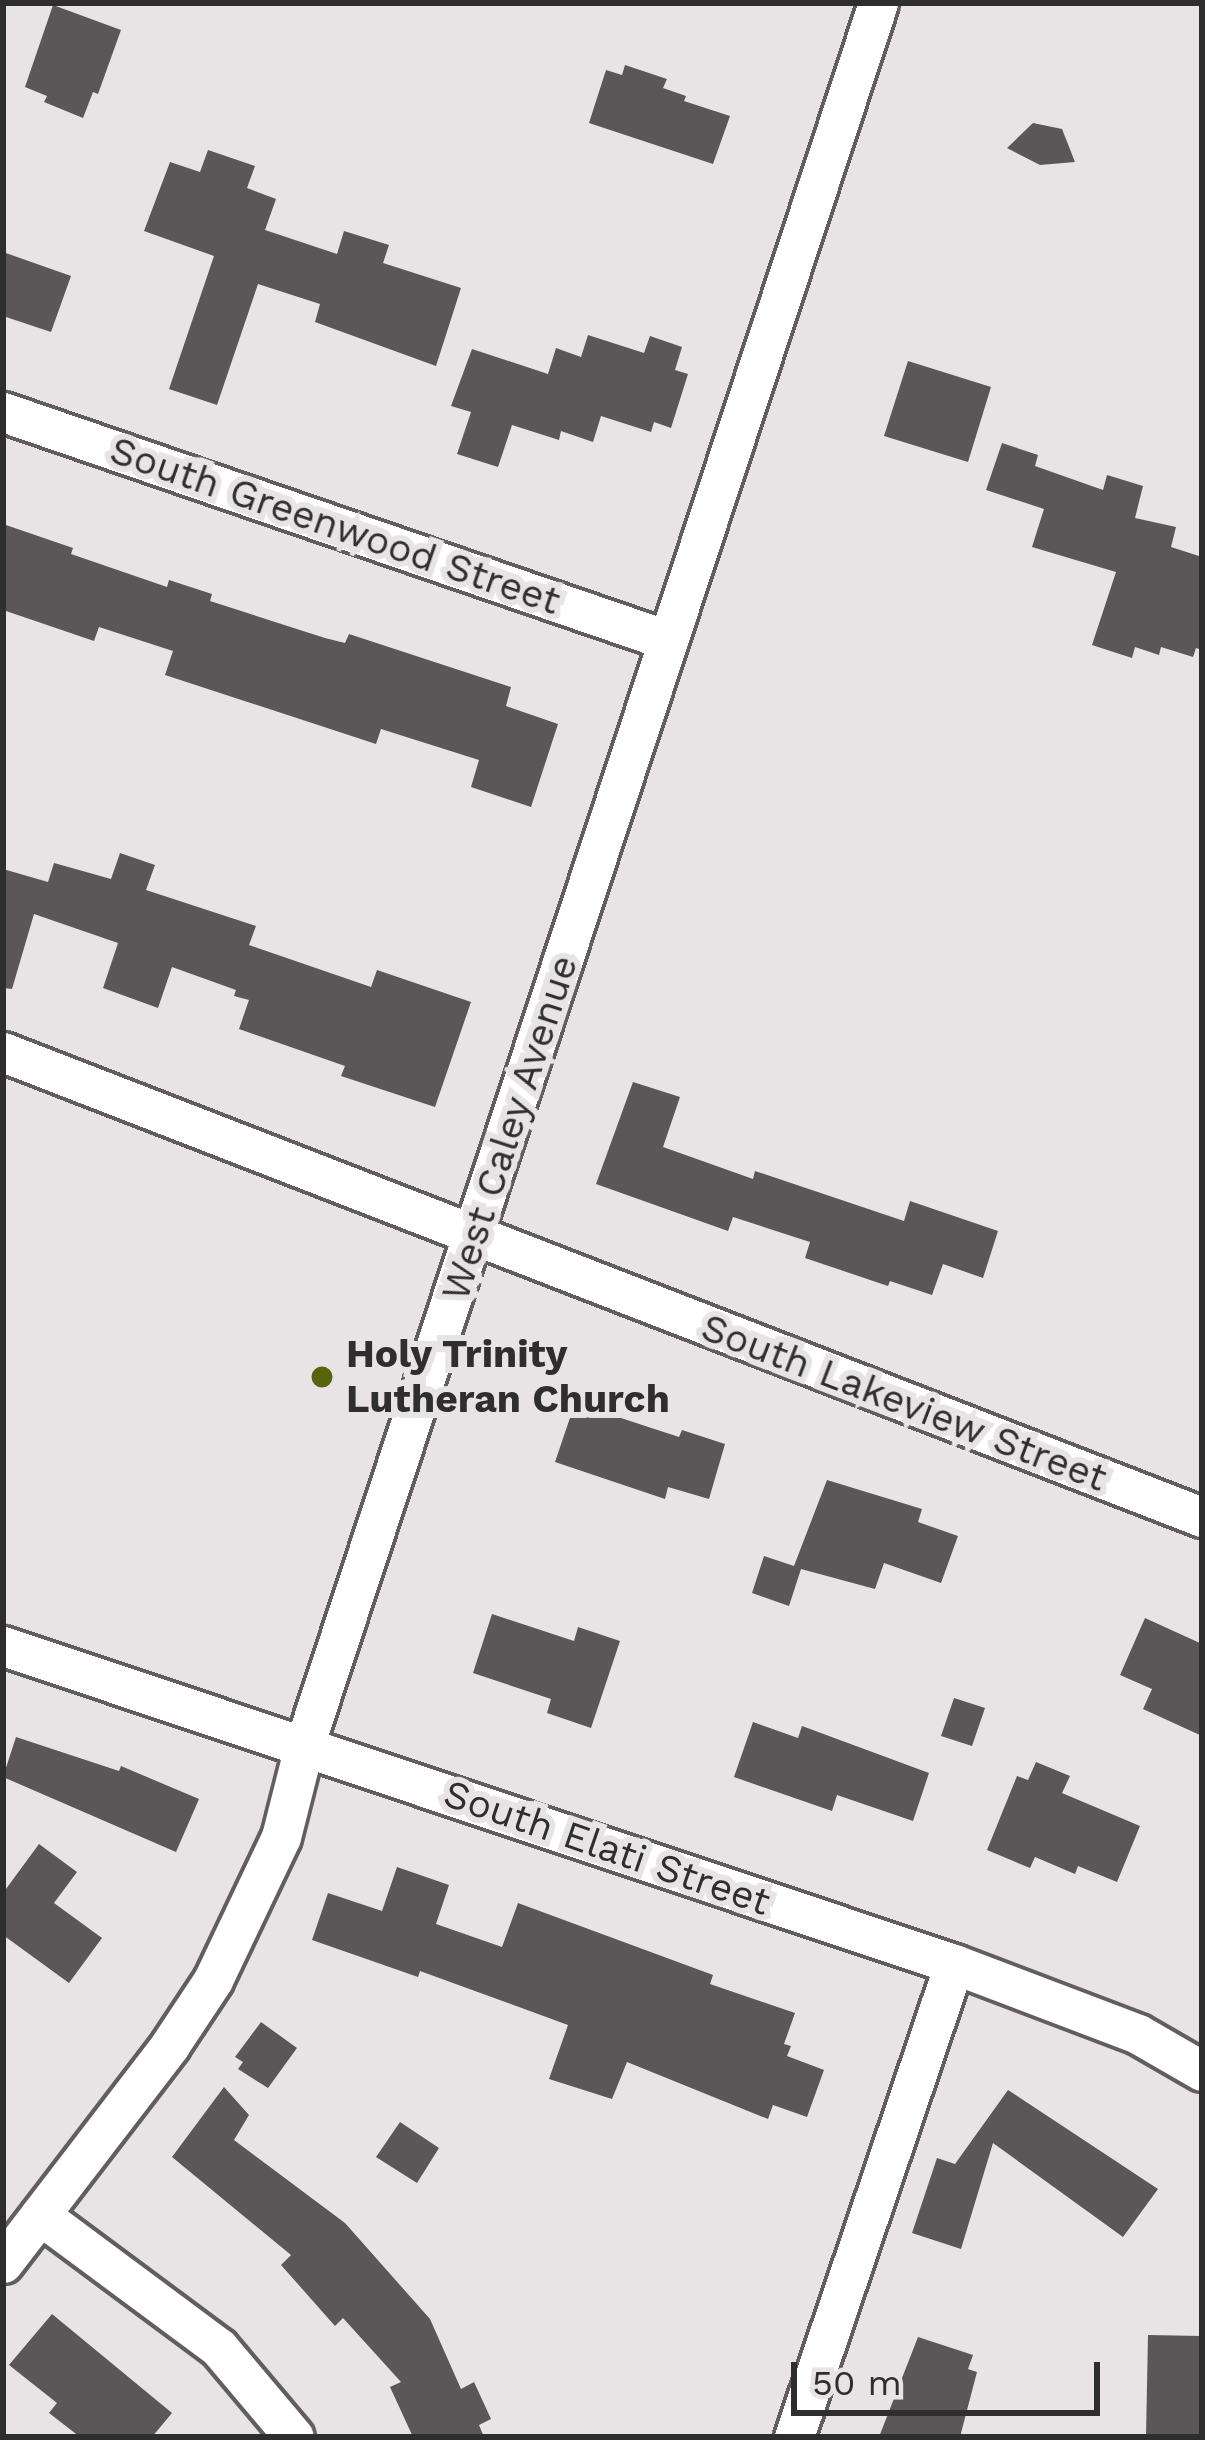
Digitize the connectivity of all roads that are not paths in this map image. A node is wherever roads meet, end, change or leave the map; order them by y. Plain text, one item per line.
1 (878, 3) edge
2 (3, 412) edge
3 (668, 640) junction
4 (3, 1052) edge
5 (475, 1239) junction
6 (1202, 1517) edge
7 (3, 1646) edge
8 (304, 1746) junction
9 (954, 1964) junction
10 (1202, 2071) edge
11 (40, 2215) junction
12 (3, 2263) edge
13 (294, 2437) edge
14 (794, 2437) edge

1 - 3 street, West Caley Avenue
2 - 3 street, South Greenwood Street
3 - 5 street, West Caley Avenue
4 - 5 street, South Lakeview Street
5 - 6 street, South Lakeview Street
5 - 8 street, West Caley Avenue
7 - 8 street, South Elati Street
8 - 9 street, South Elati Street
8 - 11 street, West Caley Avenue
9 - 10 street, South Elati Street
9 - 14 street
11 - 12 street, West Caley Avenue
11 - 13 street

